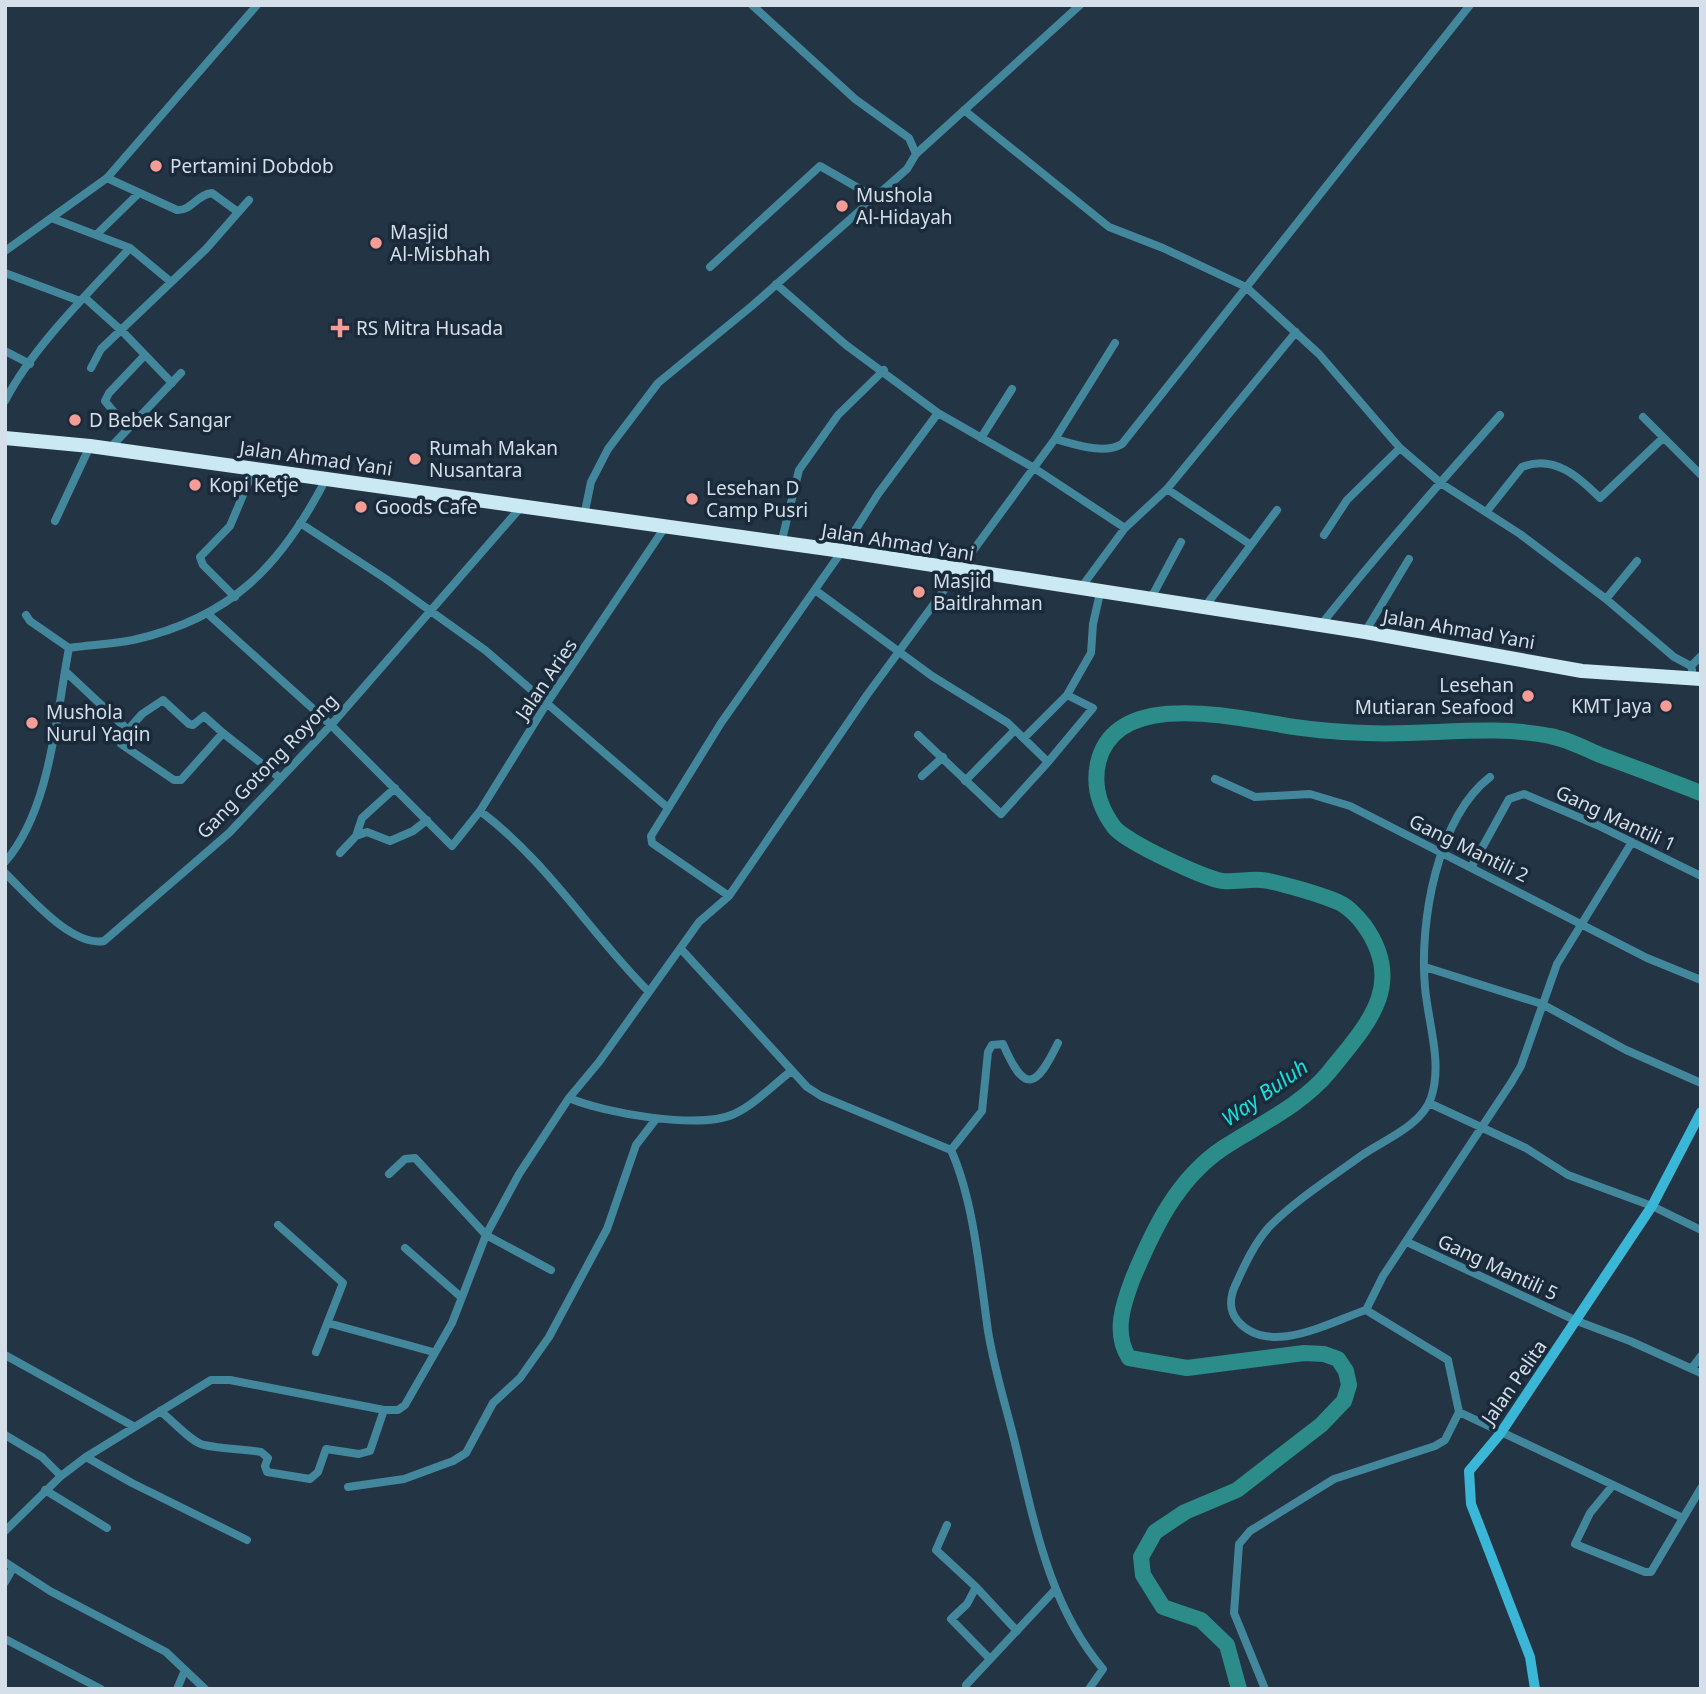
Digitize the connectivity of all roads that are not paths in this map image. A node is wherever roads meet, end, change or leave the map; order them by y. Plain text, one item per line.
1 (257, 5) edge
2 (752, 5) edge
3 (1080, 5) edge
4 (1470, 5) edge
5 (964, 110) junction
6 (916, 154) junction
7 (107, 178) junction
8 (138, 194) junction
9 (874, 197) junction
10 (249, 200) dead end
11 (238, 212) junction
12 (54, 219) junction
13 (96, 235) junction
14 (130, 248) junction
15 (5, 251) edge
16 (710, 267) dead end
17 (5, 273) edge
18 (171, 282) junction
19 (776, 284) junction
20 (1246, 287) junction
21 (82, 299) junction
22 (123, 331) junction
23 (1296, 332) junction
24 (1115, 343) dead end
25 (5, 351) edge
26 (145, 355) junction
27 (30, 363) junction
28 (91, 368) dead end
29 (884, 370) junction
30 (181, 373) dead end
31 (172, 383) junction
32 (1012, 389) dead end
33 (5, 401) edge
34 (938, 413) junction
35 (1500, 415) dead end
36 (1643, 418) dead end
37 (127, 428) junction
38 (5, 438) edge
39 (981, 438) junction
40 (1663, 438) junction
41 (1055, 439) junction
42 (90, 446) junction
43 (1400, 448) junction
44 (109, 449) junction
45 (1034, 468) junction
46 (254, 469) junction
47 (1701, 475) edge
48 (326, 479) junction
49 (1442, 484) junction
50 (1167, 489) junction
51 (521, 507) junction
52 (1277, 510) dead end
53 (1487, 510) junction
54 (584, 516) junction
55 (55, 521) dead end
56 (300, 523) junction
57 (665, 527) junction
58 (1125, 528) junction
59 (1324, 535) dead end
60 (1181, 542) dead end
61 (781, 544) junction
62 (1251, 545) junction
63 (842, 551) junction
64 (1409, 559) dead end
65 (1637, 561) dead end
66 (956, 570) junction
67 (1080, 589) junction
68 (815, 590) junction
69 (1100, 593) junction
70 (235, 597) junction
71 (1606, 599) junction
72 (1150, 600) junction
73 (1204, 608) junction
74 (430, 610) junction
75 (208, 614) junction
76 (26, 615) dead end
77 (1320, 626) junction
78 (1365, 632) junction
79 (69, 648) junction
80 (900, 651) junction
81 (1701, 656) edge
82 (65, 671) junction
83 (1695, 675) edge
84 (1067, 695) junction
85 (547, 703) junction
86 (331, 725) junction
87 (128, 730) junction
88 (1015, 730) junction
89 (223, 733) junction
90 (918, 735) dead end
91 (1024, 738) junction
92 (943, 757) junction
93 (1048, 762) junction
94 (922, 776) dead end
95 (1490, 776) dead end
96 (280, 778) junction
97 (1215, 779) dead end
98 (965, 781) junction
99 (395, 788) junction
100 (667, 807) junction
101 (480, 811) junction
102 (427, 820) junction
103 (356, 836) junction
104 (1632, 842) junction
105 (341, 853) dead end
106 (1443, 854) junction
107 (5, 862) edge
108 (1472, 866) junction
109 (5, 873) edge
110 (1701, 876) edge
111 (729, 896) junction
112 (1583, 923) junction
113 (681, 949) junction
114 (1425, 967) junction
115 (1701, 980) edge
116 (649, 992) junction
117 (1542, 1004) junction
118 (1058, 1043) dead end
119 (790, 1072) junction
120 (1701, 1083) edge
121 (569, 1098) junction
122 (1429, 1103) junction
123 (1701, 1112) edge
124 (656, 1119) junction
125 (1481, 1127) junction
126 (951, 1150) junction
127 (389, 1174) dead end
128 (1652, 1206) junction
129 (278, 1225) dead end
130 (1701, 1230) edge
131 (486, 1235) junction
132 (1407, 1242) junction
133 (405, 1248) dead end
134 (551, 1270) dead end
135 (461, 1297) junction
136 (1366, 1310) junction
137 (1577, 1321) junction
138 (328, 1323) junction
139 (316, 1352) dead end
140 (433, 1352) junction
141 (5, 1355) edge
142 (1701, 1356) edge
143 (1692, 1368) junction
144 (1701, 1373) edge
145 (384, 1410) junction
146 (160, 1411) junction
147 (1459, 1412) junction
148 (133, 1426) junction
149 (1500, 1434) junction
150 (5, 1435) edge
151 (86, 1457) junction
152 (61, 1476) junction
153 (1612, 1485) junction
154 (348, 1487) dead end
155 (1701, 1488) edge
156 (45, 1490) junction
157 (1683, 1518) junction
158 (947, 1525) dead end
159 (107, 1528) dead end
160 (5, 1531) edge
161 (247, 1540) dead end
162 (9, 1565) edge
163 (5, 1582) edge
164 (976, 1587) junction
165 (1054, 1591) junction
166 (1017, 1631) junction
167 (5, 1639) edge
168 (989, 1658) junction
169 (185, 1670) junction
170 (966, 1685) dead end
171 (101, 1689) edge
172 (177, 1689) edge
173 (205, 1689) edge
174 (1089, 1689) edge
175 (1265, 1689) edge
176 (1535, 1689) edge

1 - 7 street
2 - 6 street
3 - 5 street
4 - 20 street
5 - 6 street
5 - 20 street
6 - 9 street
7 - 8 street
7 - 12 street
8 - 11 street
8 - 13 street
9 - 16 street
9 - 19 street
10 - 11 street
11 - 18 street
12 - 13 street
12 - 15 street
13 - 14 street
14 - 18 street
14 - 21 street
17 - 21 street
18 - 22 street
19 - 29 street
19 - 54 street
20 - 23 street
20 - 41 street
21 - 22 street
21 - 27 street
22 - 26 street
22 - 28 street
23 - 43 street
23 - 50 street
24 - 41 street
25 - 27 street
26 - 31 street
26 - 37 street
27 - 33 street
29 - 34 street
29 - 61 street
30 - 31 street
31 - 37 street
32 - 39 street
34 - 39 street
34 - 63 street
35 - 49 street
36 - 40 street
37 - 44 street
38 - 42 highway, Jalan Ahmad Yani
39 - 45 street
40 - 47 street
40 - 53 street
41 - 45 street
42 - 44 highway, Jalan Ahmad Yani
42 - 55 street
43 - 49 street
43 - 59 street
44 - 46 highway, Jalan Ahmad Yani
45 - 58 street
45 - 66 street
46 - 48 highway, Jalan Ahmad Yani
46 - 70 street
48 - 51 highway, Jalan Ahmad Yani
48 - 56 street
49 - 53 street
49 - 77 street
50 - 58 street
50 - 62 street
51 - 54 highway, Jalan Ahmad Yani
51 - 74 street, Gang Gotong Royong
52 - 62 street
53 - 71 street
54 - 57 highway, Jalan Ahmad Yani
56 - 70 street
56 - 74 street
57 - 61 highway, Jalan Ahmad Yani
57 - 85 street, Jalan Aries
58 - 67 street
60 - 72 street
61 - 63 highway, Jalan Ahmad Yani
62 - 73 street
63 - 66 highway, Jalan Ahmad Yani
63 - 68 street
64 - 78 street
65 - 71 street
66 - 67 highway, Jalan Ahmad Yani
66 - 80 street
67 - 69 highway, Jalan Ahmad Yani
68 - 80 street
68 - 100 street
69 - 72 highway, Jalan Ahmad Yani
69 - 84 street
70 - 75 street
71 - 83 street
72 - 73 highway, Jalan Ahmad Yani
73 - 77 highway, Jalan Ahmad Yani
74 - 85 street
74 - 86 street, Gang Gotong Royong
75 - 79 street
75 - 86 street
76 - 79 street
77 - 78 highway, Jalan Ahmad Yani
78 - 83 highway, Jalan Ahmad Yani
79 - 82 street
80 - 88 street
80 - 111 street
81 - 83 street
82 - 87 street
82 - 107 street
84 - 91 street
84 - 93 street
85 - 100 street
85 - 101 street, Jalan Aries
86 - 96 street, Gang Gotong Royong
86 - 99 street
87 - 89 street
87 - 89 street
88 - 91 street
88 - 98 street
89 - 96 street
90 - 92 street
91 - 93 street
92 - 94 street
92 - 98 street
93 - 98 street
95 - 106 street
96 - 109 street, Gang Gotong Royong
97 - 106 street, Gang Mantili 2
99 - 102 street
99 - 103 street
100 - 111 street
101 - 102 street, Jalan Aries
101 - 116 street
102 - 103 street
103 - 105 street
104 - 108 street, Gang Mantili 1
104 - 110 street, Gang Mantili 1
104 - 112 street
106 - 108 street, Gang Mantili 2
106 - 114 street
108 - 112 street, Gang Mantili 2
111 - 113 street
112 - 115 street, Gang Mantili 2
112 - 117 street
113 - 116 street
113 - 119 street
114 - 117 street
114 - 122 street
116 - 121 street
117 - 120 street
117 - 125 street
118 - 126 street
119 - 124 street
119 - 126 street
121 - 124 street
121 - 131 street
122 - 125 street
122 - 136 street
123 - 128 street, Jalan Pelita
124 - 154 street
125 - 128 street
125 - 132 street
126 - 165 street
127 - 131 street
128 - 130 street
128 - 137 street, Jalan Pelita
129 - 138 street
131 - 134 street
131 - 135 street
132 - 136 street
132 - 137 street, Gang Mantili 5
133 - 135 street
135 - 140 street
136 - 147 street
137 - 143 street, Gang Mantili 5
137 - 149 street, Jalan Pelita
138 - 139 street
138 - 140 street
140 - 145 street
141 - 148 street
142 - 143 street
143 - 144 street, Gang Mantili 5
145 - 146 street
145 - 146 street
146 - 148 street
147 - 149 street
147 - 175 street
148 - 151 street
149 - 153 street
149 - 176 street, Jalan Pelita
150 - 152 street
151 - 152 street
151 - 161 street
152 - 156 street
153 - 157 street
153 - 157 street
155 - 157 street
156 - 159 street
156 - 160 street
158 - 164 street
162 - 163 street
162 - 169 street
164 - 166 street
164 - 168 street
165 - 166 street
165 - 174 street
166 - 168 street
167 - 171 street
168 - 170 street
169 - 172 street
169 - 173 street

